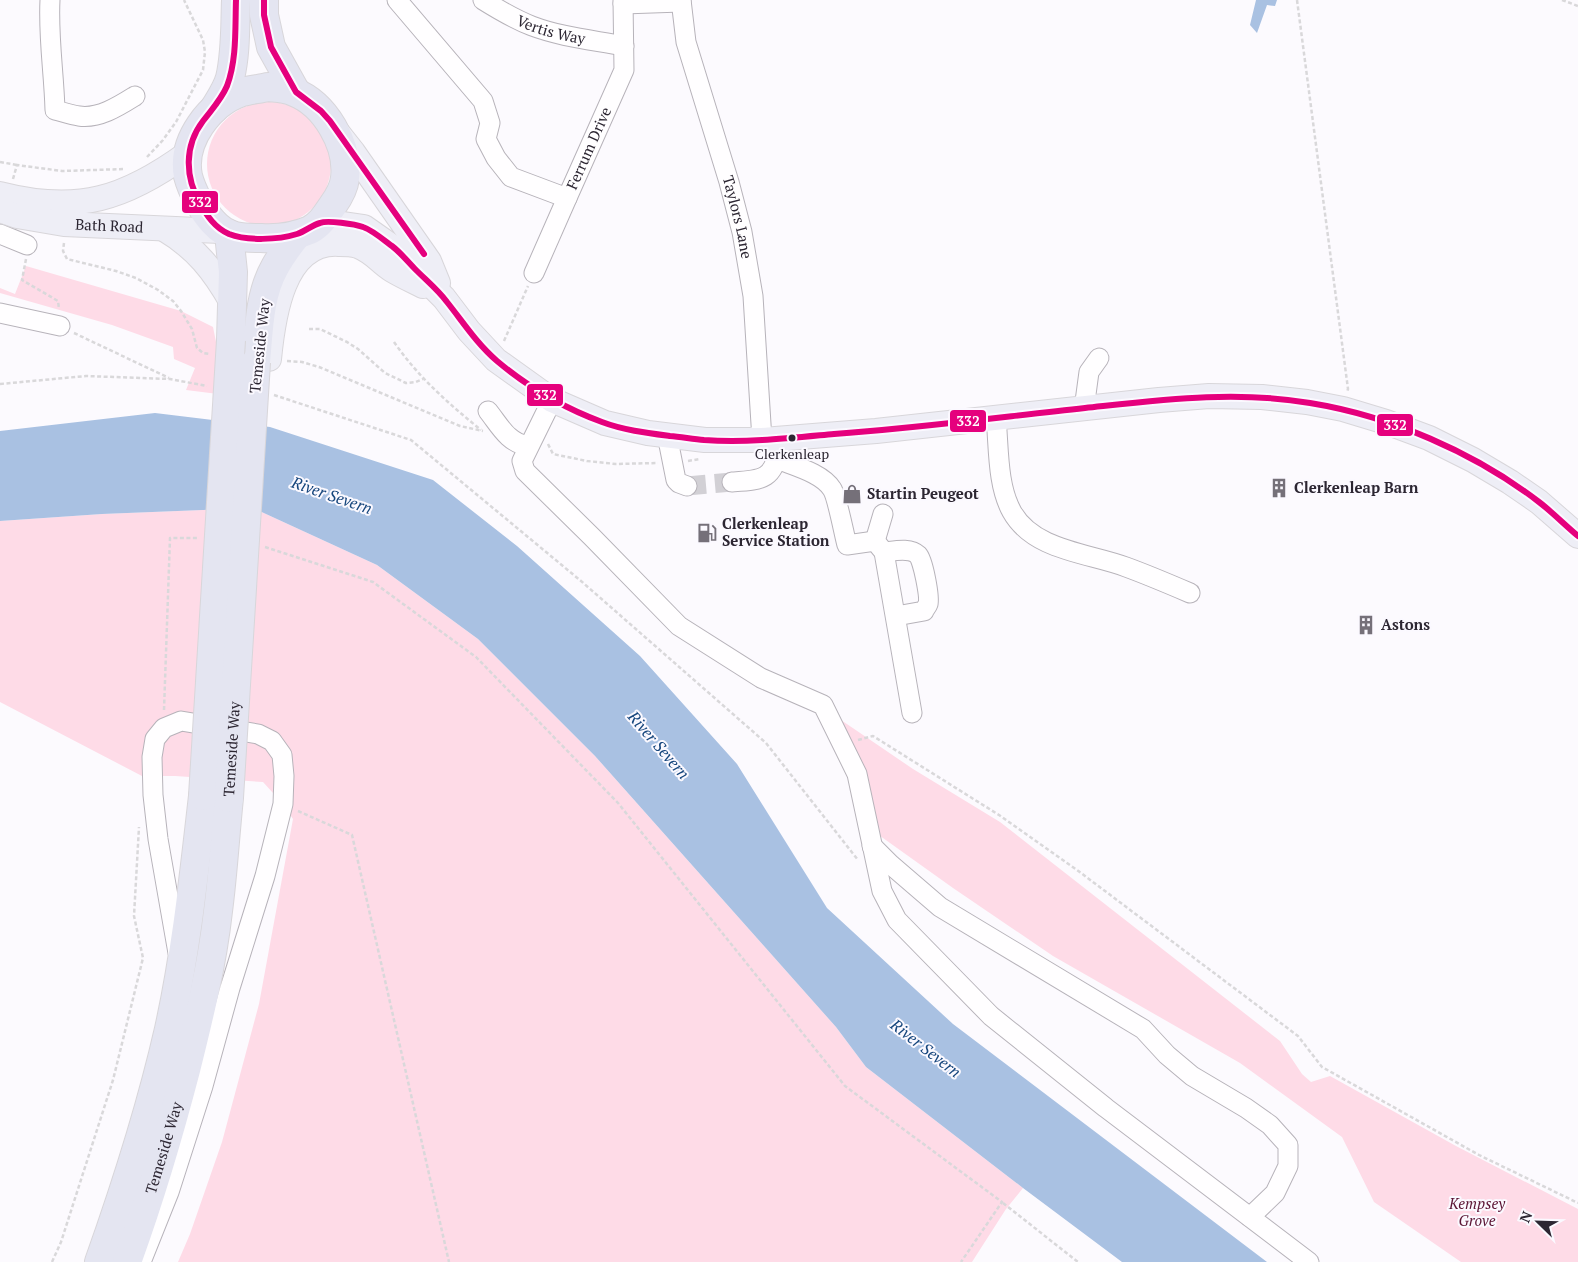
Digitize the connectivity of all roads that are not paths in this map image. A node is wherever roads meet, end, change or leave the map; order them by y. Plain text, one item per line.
1 (50, 0) edge
2 (236, 0) edge
3 (264, 0) edge
4 (398, 0) edge
5 (483, 0) edge
6 (681, 1) edge
7 (623, 2) edge
8 (624, 46) junction
9 (296, 92) junction
10 (135, 96) dead end
11 (213, 111) junction
12 (334, 127) junction
13 (188, 153) junction
14 (567, 198) junction
15 (3, 200) edge
16 (323, 221) junction
17 (164, 229) junction
18 (225, 232) junction
19 (0, 234) edge
20 (297, 235) junction
21 (27, 245) road end
22 (534, 273) road end
23 (444, 298) junction
24 (232, 303) junction
25 (0, 313) edge
26 (60, 326) road end
27 (1099, 358) dead end
28 (262, 363) junction
29 (552, 400) junction
30 (1084, 409) junction
31 (488, 411) dead end
32 (996, 418) junction
33 (667, 435) junction
34 (528, 446) junction
35 (773, 446) junction
36 (732, 482) tunnel mouth
37 (687, 486) dead end
38 (883, 514) dead end
39 (1578, 536) edge
40 (880, 546) junction
41 (1190, 592) dead end
42 (896, 616) junction
43 (912, 713) dead end
44 (216, 797) junction
45 (872, 846) junction
46 (180, 969) junction
47 (1250, 1218) junction
48 (99, 1262) edge
49 (127, 1262) edge
50 (141, 1262) edge
51 (1309, 1262) edge

1 - 10 street
2 - 11 highway
3 - 9 highway
4 - 14 street, Ferrum Drive
5 - 8 street, Vertis Way
6 - 7 street, Ferrum Drive
6 - 35 street, Taylors Lane
7 - 8 street, Ferrum Drive
8 - 14 street, Ferrum Drive
9 - 11 highway
9 - 12 highway
11 - 13 highway
12 - 16 highway
12 - 23 main road
13 - 15 main road, Bath Road
13 - 18 highway
14 - 22 street
15 - 17 main road, Bath Road
16 - 20 highway
16 - 23 main road
17 - 18 main road, Bath Road
17 - 24 main road
18 - 20 highway
18 - 24 highway, Temeside Way
19 - 21 street
20 - 28 highway, Temeside Way
23 - 28 main road
23 - 29 main road
24 - 44 highway, Temeside Way, bridge
25 - 26 street
27 - 30 street
28 - 44 highway, Temeside Way, bridge
29 - 33 main road
29 - 34 street
30 - 32 main road
30 - 39 main road
31 - 34 street
32 - 35 main road
32 - 41 street
33 - 35 main road
33 - 37 street
34 - 45 street
35 - 36 street
35 - 40 street
38 - 40 street
40 - 42 street
40 - 42 street
42 - 43 street
44 - 46 highway, Temeside Way
44 - 49 highway, Temeside Way
45 - 47 street
45 - 47 street
46 - 48 highway, Temeside Way
46 - 50 street
47 - 51 street

